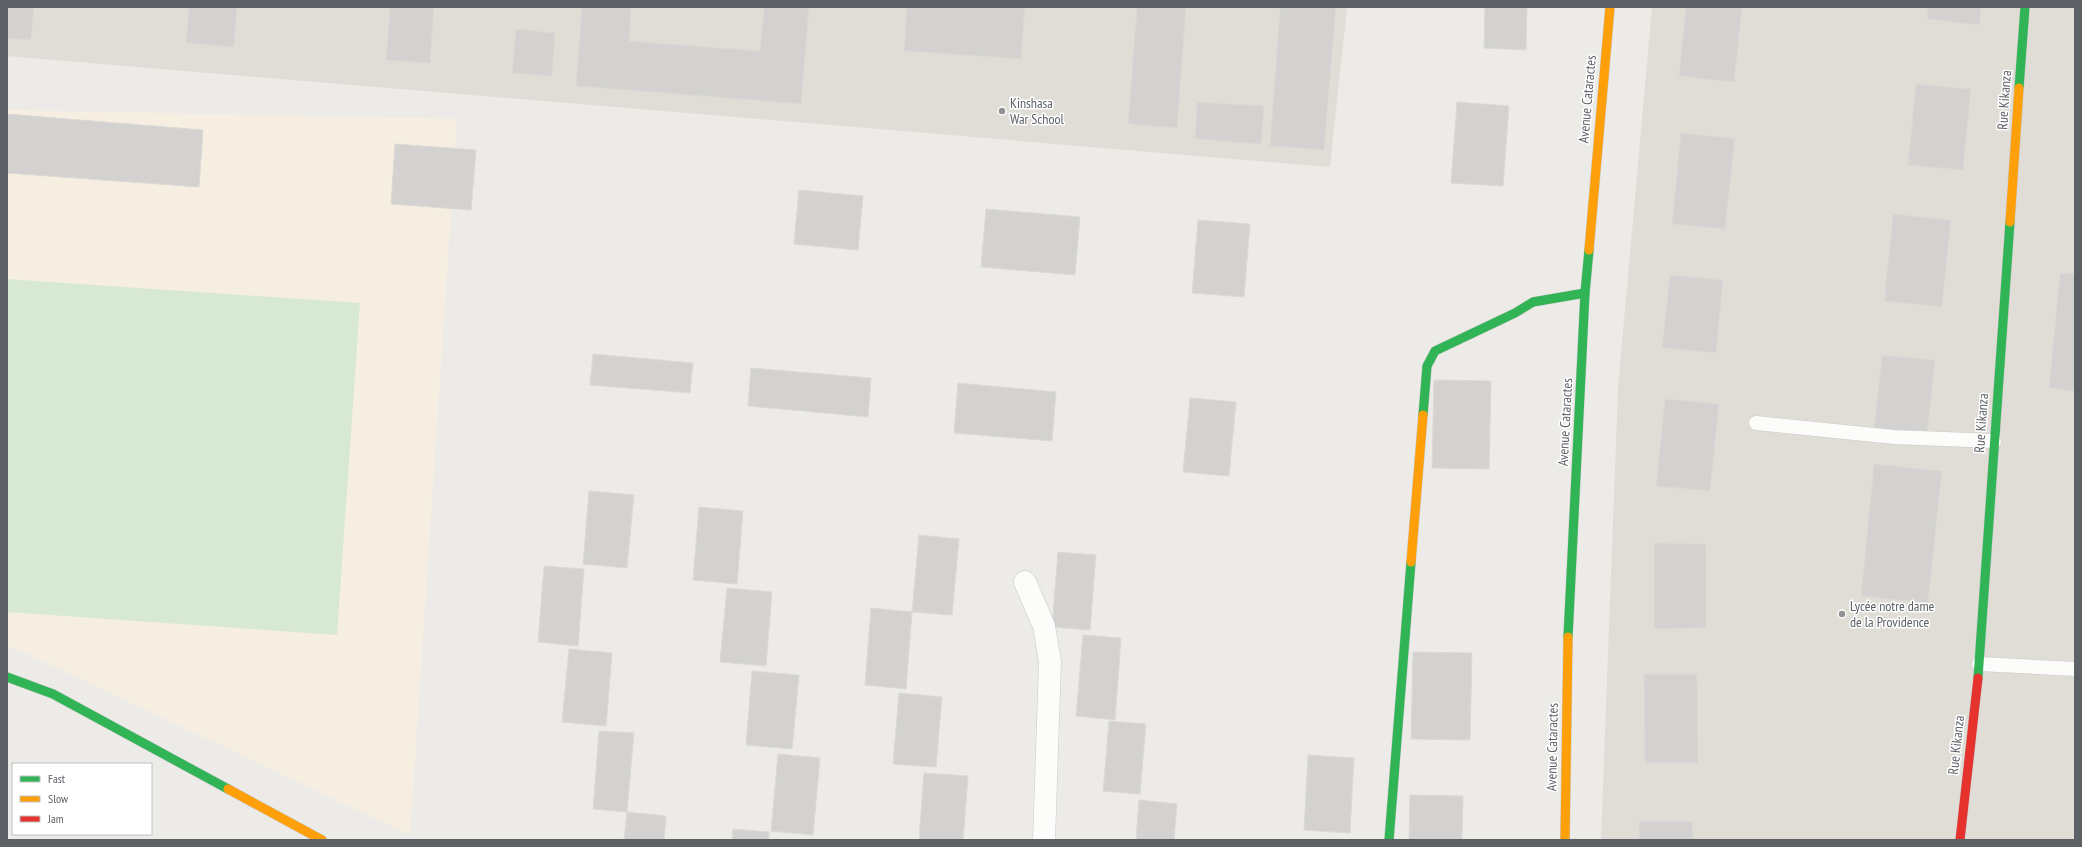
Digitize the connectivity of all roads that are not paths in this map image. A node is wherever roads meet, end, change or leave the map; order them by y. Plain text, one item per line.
1 (1610, 7) edge
2 (2025, 7) edge
3 (1585, 293) junction
4 (1756, 423) dead end
5 (1994, 441) junction
6 (1025, 582) dead end
7 (1978, 664) junction
8 (2075, 669) edge
9 (7, 677) edge
10 (322, 840) edge
11 (1044, 840) edge
12 (1389, 840) edge
13 (1565, 840) edge
14 (1960, 840) edge

1 - 3 street, Avenue Cataractes
2 - 5 street, Rue Kikanza
3 - 12 street
3 - 13 street, Avenue Cataractes
4 - 5 lane
5 - 7 street, Rue Kikanza
6 - 11 street
7 - 8 lane
7 - 14 street, Rue Kikanza
9 - 10 street

